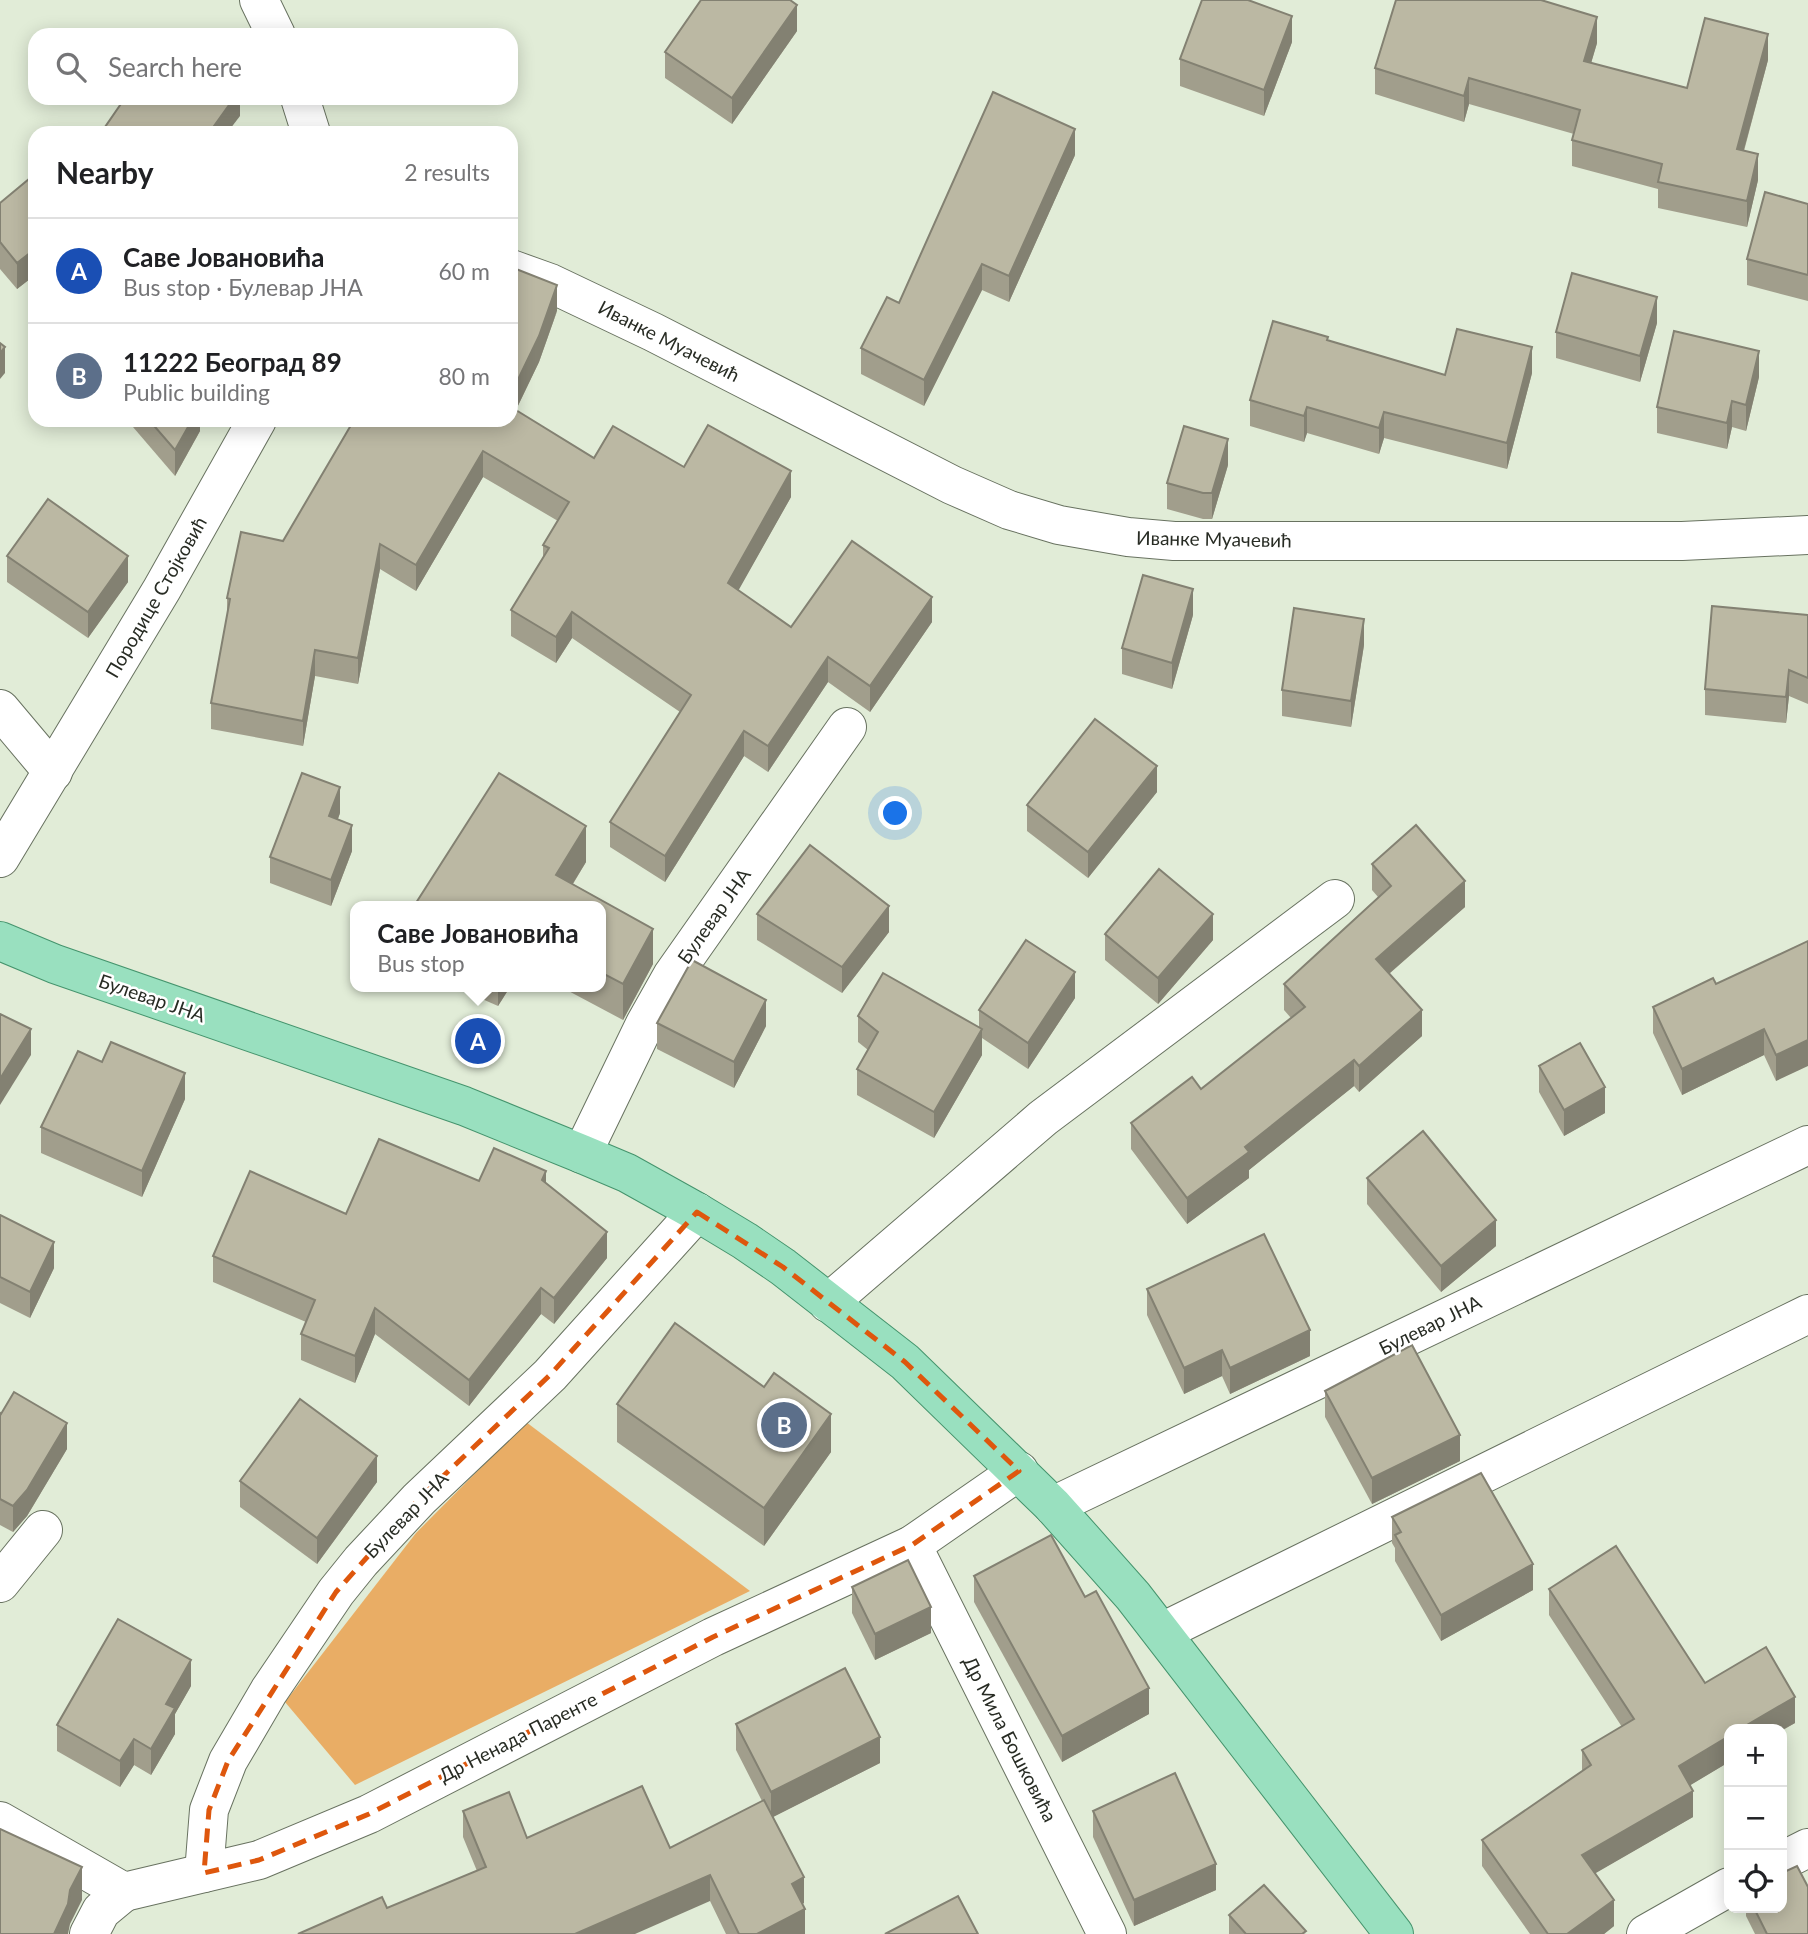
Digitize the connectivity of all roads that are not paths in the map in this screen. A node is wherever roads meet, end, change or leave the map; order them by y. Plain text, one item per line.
1 (259, 0) edge
2 (273, 28) edge
3 (302, 105) edge
4 (309, 126) edge
5 (518, 272) edge
6 (253, 427) edge
7 (1808, 535) edge
8 (0, 709) edge
9 (847, 727) dead end
10 (53, 772) junction
11 (0, 858) edge
12 (1335, 899) dead end
13 (0, 941) edge
14 (1808, 1145) edge
15 (582, 1154) junction
16 (698, 1212) junction
17 (828, 1303) junction
18 (1808, 1314) edge
19 (1019, 1471) junction
20 (1053, 1506) junction
21 (43, 1531) dead end
22 (912, 1545) junction
23 (0, 1583) edge
24 (1161, 1632) junction
25 (0, 1821) edge
26 (1808, 1848) edge
27 (1787, 1858) edge
28 (204, 1873) junction
29 (1724, 1890) edge
30 (124, 1892) junction
31 (89, 1934) edge
32 (1107, 1934) edge
33 (1394, 1934) edge
34 (1646, 1934) edge

1 - 2 street
3 - 4 street
5 - 7 street, Иванке Муачевић
6 - 10 street, Породице Стојковић
8 - 10 street
9 - 15 street, Булевар ЈНА
10 - 11 street, Породице Стојковић
12 - 17 street
13 - 15 main road, Булевар ЈНА
14 - 20 street, Булевар ЈНА
15 - 16 main road, Булевар ЈНА
16 - 17 main road, Булевар ЈНА
16 - 28 street, Булевар ЈНА
17 - 19 main road, Булевар ЈНА
18 - 24 street
19 - 20 main road, Булевар ЈНА
19 - 22 street, Др Ненада Паренте
20 - 24 main road, Булевар ЈНА
21 - 23 street
22 - 28 street, Др Ненада Паренте
22 - 32 street, Др Мила Бошковића
24 - 33 main road, Булевар ЈНА
25 - 30 street
26 - 27 street
28 - 30 street, Др Ненада Паренте
29 - 34 street
30 - 31 street

